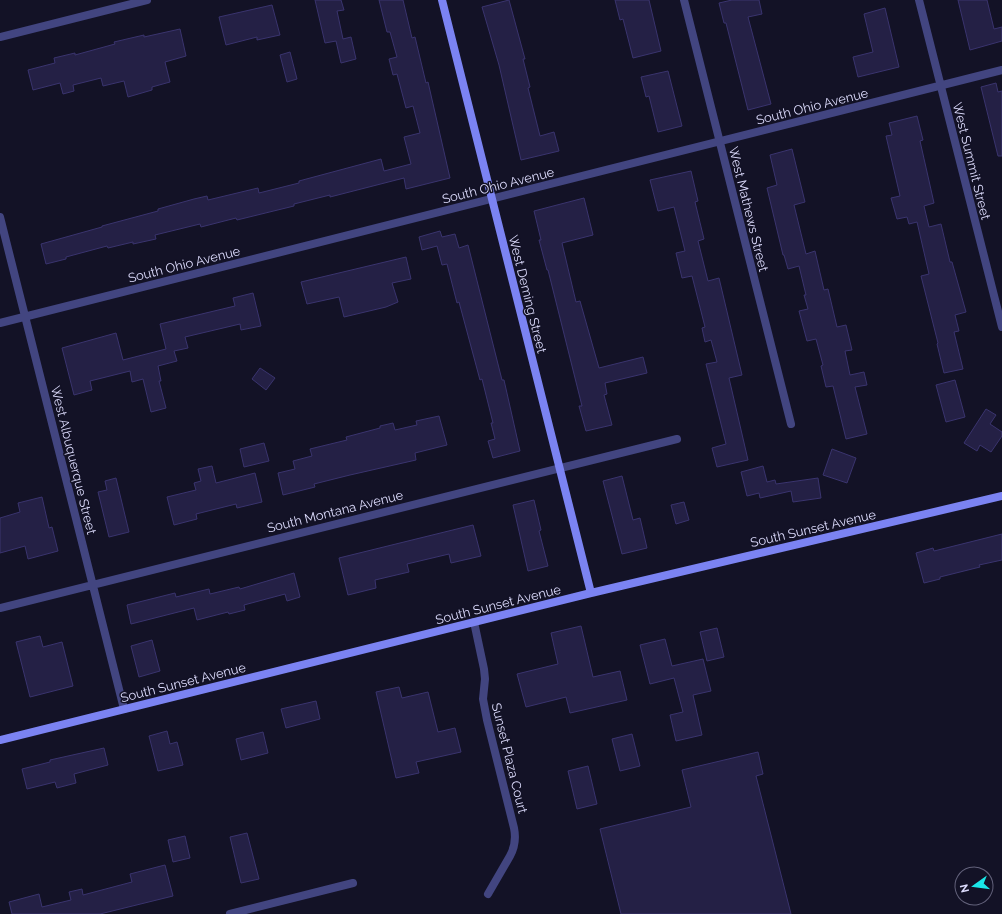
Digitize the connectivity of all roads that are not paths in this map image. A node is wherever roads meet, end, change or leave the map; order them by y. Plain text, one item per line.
1 (147, 0) edge
2 (442, 0) edge
3 (684, 0) edge
4 (919, 0) edge
5 (0, 37) edge
6 (1002, 70) edge
7 (941, 85) junction
8 (720, 142) junction
9 (492, 199) junction
10 (0, 217) edge
11 (25, 317) junction
12 (0, 323) edge
13 (1002, 327) edge
14 (791, 424) dead end
15 (677, 439) dead end
16 (560, 467) junction
17 (1002, 496) edge
18 (93, 585) junction
19 (592, 593) junction
20 (0, 608) edge
21 (474, 622) junction
22 (124, 709) junction
23 (0, 740) edge
24 (353, 883) dead end
25 (488, 894) dead end
26 (230, 914) edge

1 - 5 street
2 - 9 main road, West Deming Street
3 - 8 street, West Mathews Street
4 - 7 street, West Summit Street
6 - 7 street, South Ohio Avenue
7 - 8 street, South Ohio Avenue
7 - 13 street, West Summit Street
8 - 9 street, South Ohio Avenue
8 - 14 street, West Mathews Street
9 - 11 street, South Ohio Avenue
9 - 16 main road, West Deming Street
10 - 11 street, West Albuquerque Street
11 - 12 street, South Ohio Avenue
11 - 18 street, West Albuquerque Street
15 - 16 street, South Montana Avenue
16 - 18 street, South Montana Avenue
16 - 19 main road, West Deming Street
17 - 19 main road, South Sunset Avenue
18 - 20 street, South Montana Avenue
18 - 22 street, West Albuquerque Street
19 - 21 main road, South Sunset Avenue
21 - 22 main road, South Sunset Avenue
21 - 25 street, Sunset Plaza Court
22 - 23 main road, South Sunset Avenue
24 - 26 street

